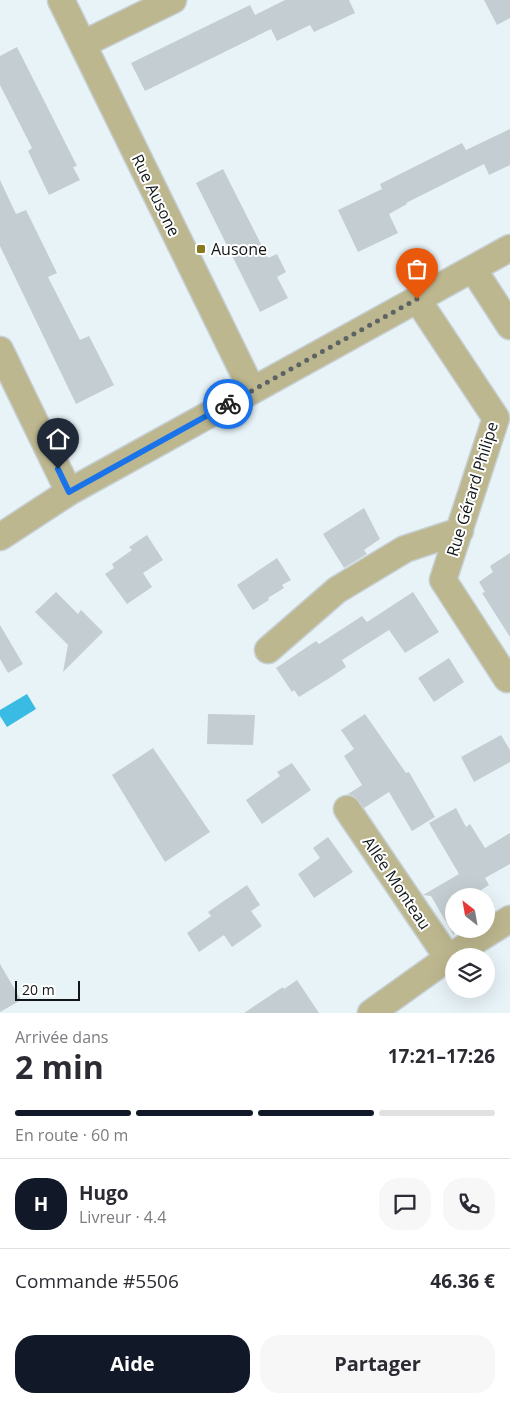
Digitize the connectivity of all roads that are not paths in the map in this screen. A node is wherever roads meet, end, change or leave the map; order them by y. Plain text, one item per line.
1 (61, 0) edge
2 (173, 0) edge
3 (83, 44) junction
4 (510, 248) edge
5 (472, 269) junction
6 (417, 299) junction
7 (510, 326) edge
8 (1, 357) edge
9 (252, 390) junction
10 (503, 414) edge
11 (69, 492) junction
12 (460, 531) junction
13 (0, 537) edge
14 (268, 650) dead end
15 (510, 678) edge
16 (347, 809) dead end
17 (510, 919) edge
18 (464, 948) edge
19 (445, 954) edge
20 (445, 960) edge
21 (371, 1013) edge

1 - 3 street, Rue Ausone
2 - 3 street
3 - 9 street, Rue Ausone
4 - 5 street
5 - 6 street
5 - 7 street
6 - 9 street
6 - 10 street, Rue Gérard Philipe
8 - 11 street
9 - 11 street
10 - 12 street, Rue Gérard Philipe
11 - 13 street
12 - 14 street
12 - 15 street, Rue Gérard Philipe
16 - 19 street, Allée Monteau
17 - 18 street
20 - 21 street

